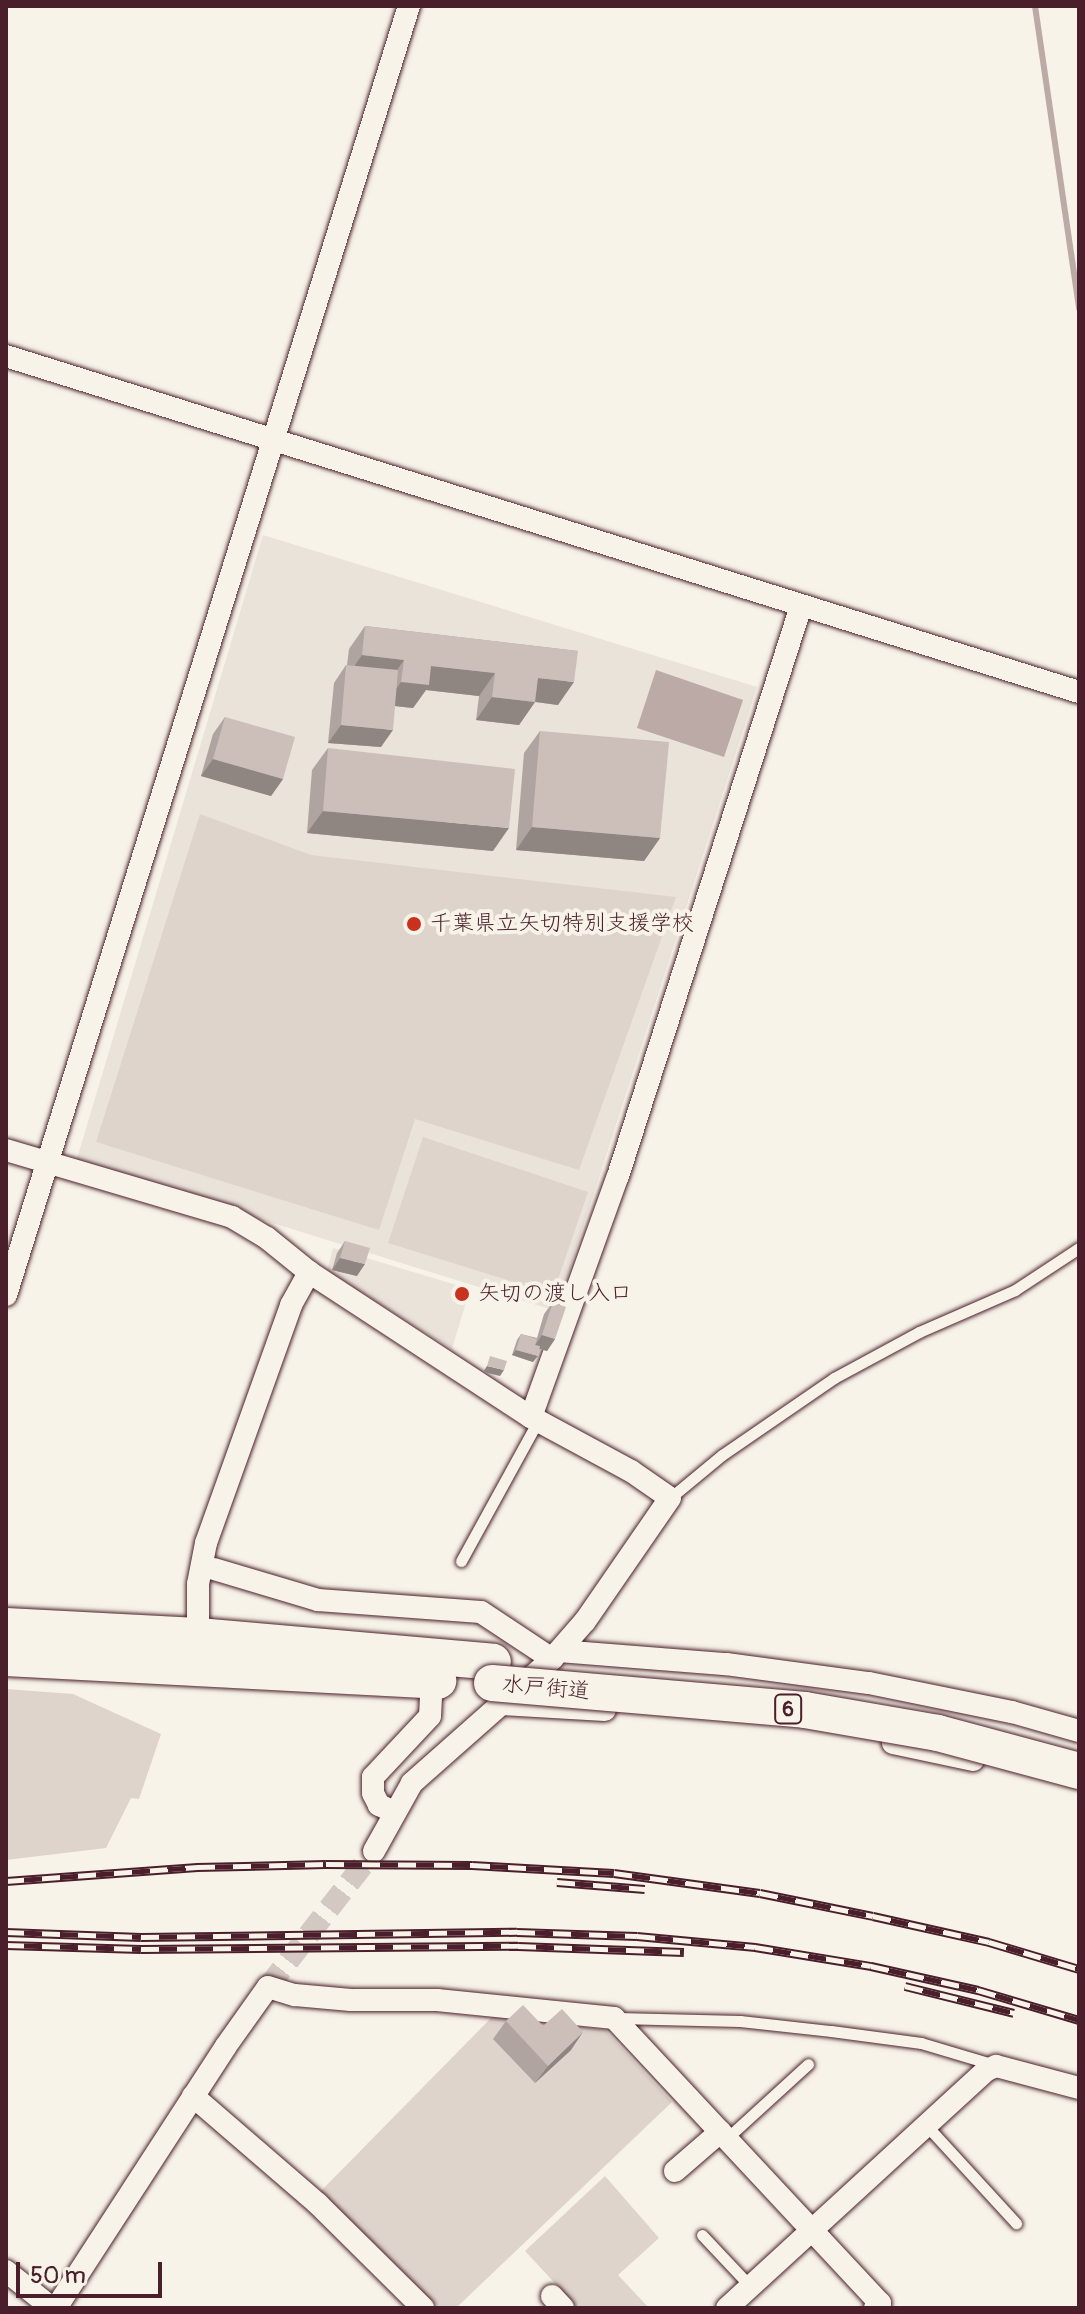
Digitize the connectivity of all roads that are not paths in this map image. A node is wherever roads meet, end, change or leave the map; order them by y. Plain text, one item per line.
1 (409, 6) edge
2 (6, 356) edge
3 (274, 441) junction
4 (801, 606) junction
5 (1079, 692) edge
6 (6, 1150) edge
7 (48, 1163) junction
8 (1079, 1248) edge
9 (309, 1272) junction
10 (6, 1295) edge
11 (534, 1419) junction
12 (670, 1498) junction
13 (461, 1561) dead end
14 (214, 1569) dead end
15 (6, 1626) edge
16 (198, 1636) junction
17 (556, 1655) junction
18 (6, 1658) edge
19 (432, 1680) junction
20 (496, 1683) junction
21 (1079, 1731) edge
22 (1079, 1748) edge
23 (1079, 1771) edge
24 (1079, 1789) edge
25 (394, 1812) junction
26 (374, 1851) tunnel mouth
27 (614, 2018) junction
28 (808, 2064) dead end
29 (996, 2066) junction
30 (1079, 2088) edge
31 (193, 2096) junction
32 (927, 2126) junction
33 (723, 2135) junction
34 (675, 2171) dead end
35 (1016, 2223) dead end
36 (814, 2231) junction
37 (702, 2235) dead end
38 (6, 2271) edge
39 (750, 2286) junction
40 (411, 2304) edge
41 (54, 2308) edge
42 (727, 2308) edge
43 (875, 2308) edge

1 - 3 street
2 - 3 street
3 - 4 street
3 - 7 street
4 - 5 street
4 - 11 street
6 - 7 street
7 - 9 street
7 - 10 street
8 - 12 lane
9 - 11 street
9 - 16 street
11 - 12 street
11 - 13 lane
12 - 17 street
14 - 17 street
15 - 16 highway, 水戸街道 / 6
16 - 20 highway, 水戸街道 / 6
17 - 20 street
17 - 21 street
18 - 19 highway, 水戸街道 / 6
19 - 20 highway, 水戸街道 / 6
19 - 25 street
20 - 22 highway, 水戸街道 / 6
20 - 23 highway, 水戸街道 / 6, bridge
20 - 24 street
20 - 25 street
25 - 26 street
27 - 29 lane
27 - 31 street
27 - 33 street
28 - 33 lane
29 - 30 street
29 - 32 street
31 - 40 street
31 - 41 street
32 - 35 lane
32 - 36 street
33 - 34 street
33 - 36 street
36 - 39 street
36 - 43 street
37 - 39 lane
38 - 41 street
39 - 42 street

